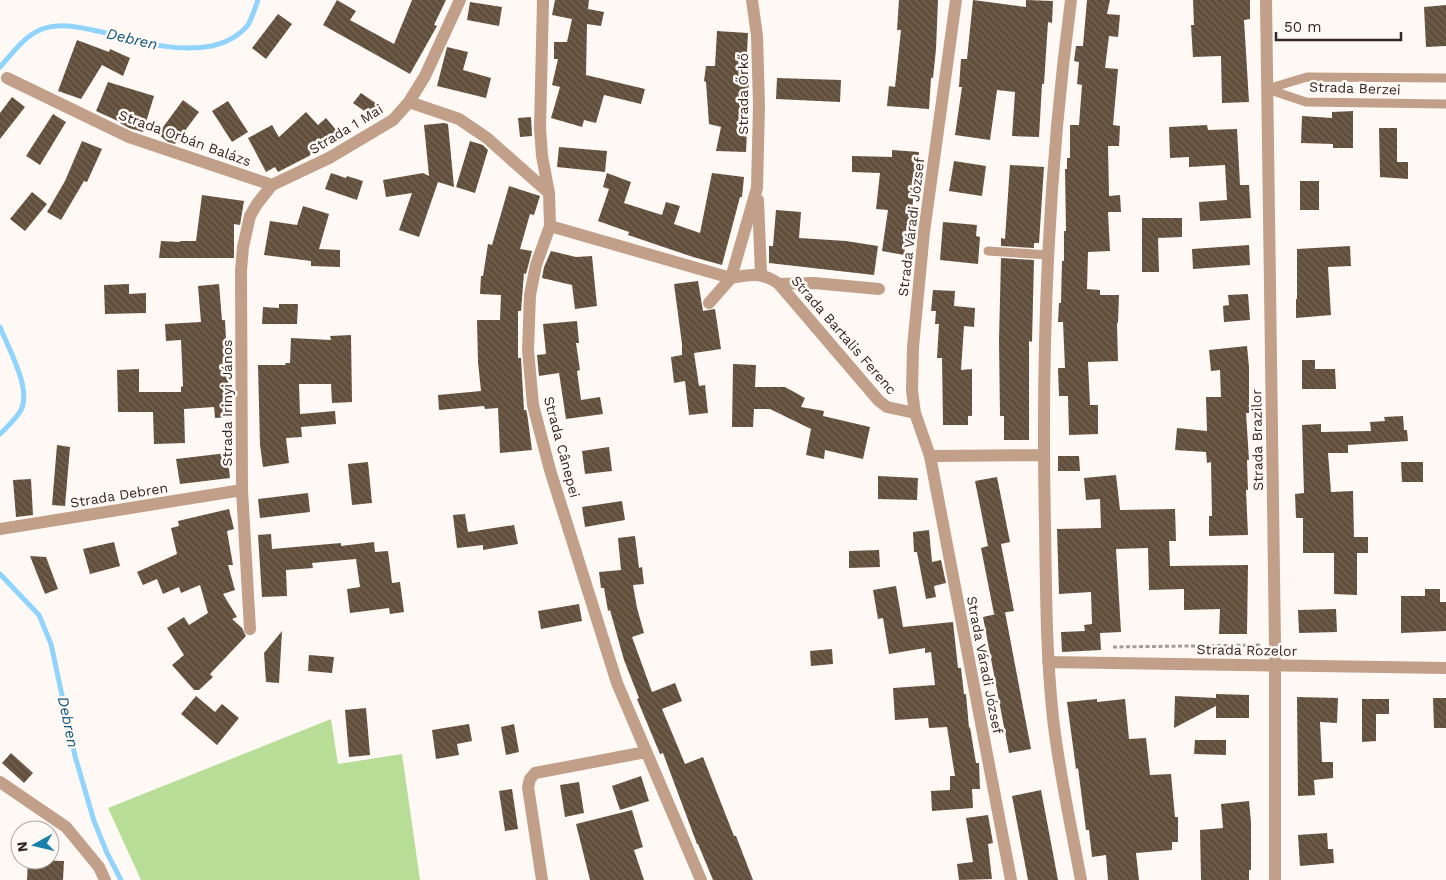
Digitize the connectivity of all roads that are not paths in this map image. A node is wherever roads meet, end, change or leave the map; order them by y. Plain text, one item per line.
1 (460, 0) edge
2 (543, 0) edge
3 (752, 0) edge
4 (956, 0) edge
5 (1071, 0) edge
6 (1266, 0) edge
7 (7, 78) dead end
8 (1446, 78) edge
9 (1267, 89) junction
10 (410, 102) junction
11 (1446, 104) edge
12 (272, 185) junction
13 (757, 188) junction
14 (549, 192) junction
15 (550, 226) junction
16 (988, 251) dead end
17 (1048, 255) junction
18 (761, 274) junction
19 (731, 278) junction
20 (780, 284) junction
21 (878, 289) dead end
22 (708, 303) dead end
23 (915, 412) junction
24 (1043, 455) junction
25 (930, 456) junction
26 (242, 490) junction
27 (0, 530) edge
28 (250, 628) dead end
29 (1048, 662) junction
30 (1275, 665) junction
31 (1446, 668) edge
32 (646, 752) junction
33 (0, 782) edge
34 (105, 880) edge
35 (542, 880) edge
36 (701, 880) edge
37 (1011, 880) edge
38 (1080, 880) edge
39 (1275, 880) edge

1 - 10 street, Strada 1 Mai
2 - 14 street, Strada Cânepei
3 - 13 street, Strada Őrkő
4 - 23 street, Strada Váradi József
5 - 17 street
6 - 9 street, Strada Brazilor
7 - 12 street, Strada Orbán Balázs
8 - 9 lane, Strada Berzei
9 - 11 lane, Strada Berzei
9 - 30 street, Strada Brazilor
10 - 12 street, Strada 1 Mai
10 - 14 street
12 - 26 street, Strada Irinyi János
13 - 18 street, Strada Őrkő
13 - 19 street, Strada Őrkő
14 - 15 street, Strada Cânepei
15 - 19 street
15 - 32 street, Strada Cânepei
16 - 17 lane
17 - 24 street
18 - 19 street
18 - 20 street, Strada Bartalis Ferenc
19 - 22 street, Strada Őrkő
20 - 21 street
20 - 23 street, Strada Bartalis Ferenc
23 - 25 street, Strada Váradi József
24 - 25 street
24 - 29 street
25 - 37 street, Strada Váradi József
26 - 27 street, Strada Debren
26 - 28 street, Strada Irinyi János
29 - 30 street, Strada Rozelor
29 - 38 street
30 - 31 street, Strada Rozelor
30 - 39 street, Strada Brazilor
32 - 35 street
32 - 36 street, Strada Cânepei
33 - 34 street

